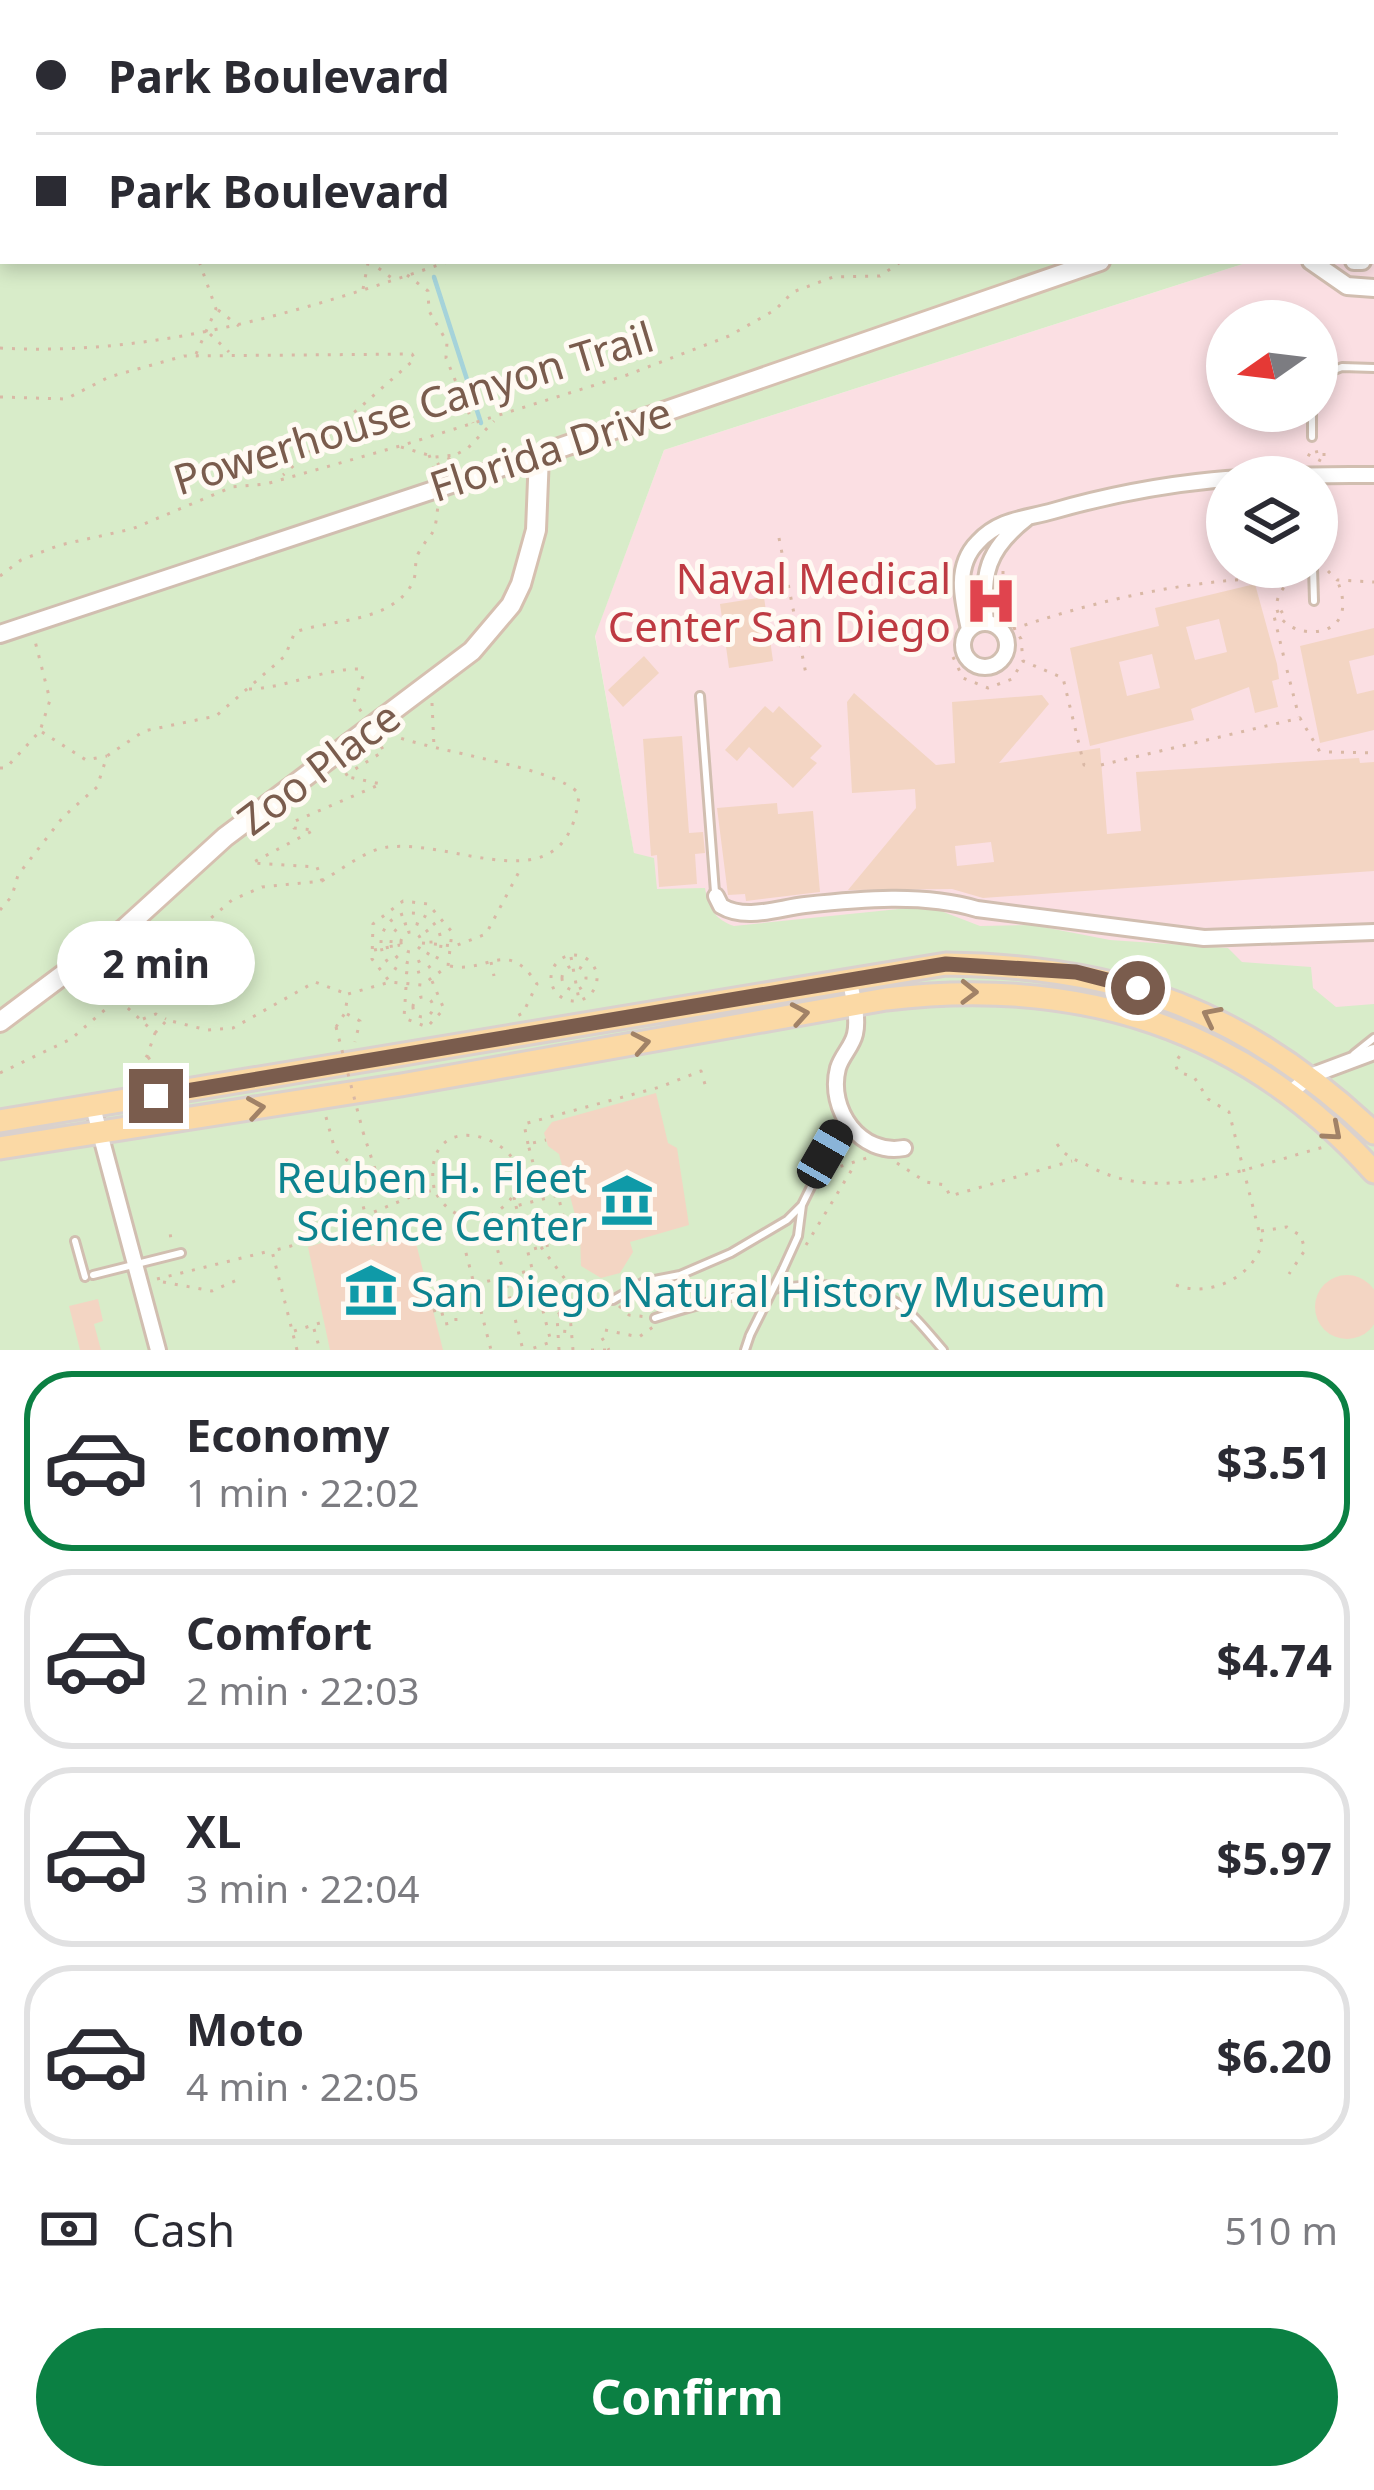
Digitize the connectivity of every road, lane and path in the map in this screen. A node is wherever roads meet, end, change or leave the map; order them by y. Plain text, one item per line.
1 (200, 264) edge
2 (368, 264) edge
3 (373, 264) edge
4 (441, 264) edge
5 (898, 264) edge
6 (1091, 264) edge
7 (1314, 264) edge
8 (406, 275) junction
9 (394, 280) junction
10 (1374, 288) edge
11 (362, 290) junction
12 (216, 309) junction
13 (239, 326) junction
14 (208, 333) junction
15 (0, 349) edge
16 (230, 352) junction
17 (195, 355) junction
18 (1374, 368) edge
19 (1338, 369) edge
20 (0, 398) edge
21 (494, 419) junction
22 (474, 425) junction
23 (1312, 432) edge
24 (1312, 437) dead end
25 (400, 446) junction
26 (539, 454) junction
27 (429, 455) junction
28 (457, 455) junction
29 (435, 466) junction
30 (1338, 471) edge
31 (1374, 475) edge
32 (282, 476) junction
33 (1206, 479) edge
34 (436, 487) junction
35 (1027, 518) junction
36 (779, 538) dead end
37 (1004, 565) dead end
38 (0, 576) edge
39 (1206, 579) edge
40 (1338, 580) edge
41 (1374, 582) edge
42 (1314, 588) edge
43 (1003, 599) dead end
44 (1314, 601) dead end
45 (1283, 611) dead end
46 (1007, 616) dead end
47 (31, 623) junction
48 (986, 623) junction
49 (969, 629) junction
50 (1013, 629) junction
51 (0, 634) edge
52 (953, 657) dead end
53 (1023, 661) junction
54 (1285, 662) dead end
55 (1287, 670) dead end
56 (806, 674) dead end
57 (254, 680) junction
58 (249, 688) junction
59 (258, 688) junction
60 (432, 695) dead end
61 (700, 696) dead end
62 (1300, 718) junction
63 (371, 727) junction
64 (40, 731) junction
65 (434, 751) junction
66 (1320, 752) dead end
67 (1329, 752) dead end
68 (1374, 753) edge
69 (107, 756) junction
70 (1100, 765) dead end
71 (1090, 766) dead end
72 (0, 768) edge
73 (523, 865) junction
74 (322, 881) junction
75 (716, 896) joint
76 (0, 910) edge
77 (1374, 932) edge
78 (422, 943) junction
79 (431, 944) junction
80 (401, 945) junction
81 (442, 945) junction
82 (392, 946) junction
83 (454, 946) junction
84 (381, 948) junction
85 (370, 950) junction
86 (570, 955) junction
87 (490, 960) junction
88 (448, 966) junction
89 (572, 966) junction
90 (494, 976) dead end
91 (849, 977) junction
92 (432, 981) junction
93 (390, 982) junction
94 (552, 983) junction
95 (537, 984) junction
96 (406, 986) junction
97 (577, 990) junction
98 (348, 994) junction
99 (118, 998) junction
100 (579, 1001) junction
101 (444, 1004) junction
102 (853, 1004) junction
103 (433, 1005) junction
104 (413, 1010) junction
105 (401, 1011) junction
106 (345, 1013) junction
107 (141, 1020) junction
108 (167, 1020) junction
109 (0, 1022) edge
110 (511, 1022) dead end
111 (155, 1033) junction
112 (1374, 1038) edge
113 (1186, 1045) dead end
114 (1374, 1052) edge
115 (353, 1053) dead end
116 (147, 1056) junction
117 (1347, 1060) junction
118 (0, 1073) edge
119 (1310, 1076) junction
120 (170, 1081) dead end
121 (124, 1086) dead end
122 (707, 1090) dead end
123 (1289, 1094) junction
124 (93, 1107) junction
125 (317, 1117) dead end
126 (845, 1118) junction
127 (538, 1120) junction
128 (0, 1121) edge
129 (548, 1128) dead end
130 (99, 1131) junction
131 (1374, 1133) edge
132 (546, 1140) dead end
133 (528, 1144) junction
134 (1057, 1144) dead end
135 (1331, 1144) dead end
136 (0, 1148) edge
137 (904, 1148) dead end
138 (1074, 1160) junction
139 (533, 1164) junction
140 (855, 1165) junction
141 (516, 1168) junction
142 (1243, 1168) junction
143 (817, 1172) junction
144 (1374, 1172) edge
145 (377, 1173) junction
146 (368, 1178) junction
147 (434, 1190) junction
148 (416, 1194) junction
149 (513, 1194) junction
150 (542, 1199) junction
151 (802, 1204) junction
152 (516, 1206) junction
153 (456, 1214) junction
154 (489, 1216) junction
155 (367, 1222) junction
156 (1261, 1231) junction
157 (177, 1235) dead end
158 (169, 1236) dead end
159 (75, 1241) dead end
160 (541, 1247) junction
161 (527, 1250) junction
162 (272, 1251) junction
163 (182, 1253) dead end
164 (789, 1257) junction
165 (135, 1264) junction
166 (532, 1270) junction
167 (1289, 1274) dead end
168 (505, 1277) junction
169 (238, 1280) dead end
170 (474, 1284) junction
171 (1176, 1285) dead end
172 (454, 1289) junction
173 (429, 1296) dead end
174 (613, 1300) junction
175 (580, 1304) dead end
176 (433, 1311) dead end
177 (577, 1313) junction
178 (557, 1316) junction
179 (655, 1318) junction
180 (323, 1322) dead end
181 (313, 1325) junction
182 (605, 1330) dead end
183 (292, 1331) junction
184 (602, 1338) dead end
185 (572, 1339) junction
186 (550, 1347) edge
187 (574, 1349) edge
188 (158, 1350) edge
189 (297, 1350) edge
190 (320, 1350) edge
191 (491, 1350) edge
192 (526, 1350) edge
193 (560, 1350) edge
194 (592, 1350) edge
195 (608, 1350) edge
196 (745, 1350) edge
197 (943, 1350) edge

1 - 12 path
2 - 11 path
3 - 9 path
4 - 8 path
5 - 21 path, Powerhouse Canyon Trail
6 - 26 main road, Florida Drive
7 - 10 street
8 - 9 path
8 - 22 path
9 - 11 path
11 - 13 path
12 - 13 path
12 - 14 path
13 - 14 path
14 - 15 path
14 - 16 path
14 - 17 path
16 - 17 path
16 - 32 path
17 - 20 path
18 - 19 lane
21 - 22 path, Powerhouse Canyon Trail
21 - 28 path
22 - 25 path, Powerhouse Canyon Trail
23 - 24 lane
25 - 27 path
25 - 32 path, Powerhouse Canyon Trail
26 - 34 street, Florida Drive
26 - 63 main road, Zoo Place
27 - 28 path
27 - 29 path
28 - 29 path
29 - 34 path
30 - 31 street
32 - 38 path, Powerhouse Canyon Trail
33 - 35 street
34 - 47 street, Florida Drive
34 - 57 path
35 - 48 street
35 - 49 street
36 - 56 path
37 - 43 path
39 - 50 path
40 - 41 path
42 - 44 lane
45 - 54 path
46 - 50 path
47 - 51 street, Florida Drive
47 - 64 path
48 - 49 street
48 - 49 street
50 - 53 path
52 - 53 path
53 - 71 path
55 - 62 path
57 - 58 path
57 - 59 path
58 - 59 path
58 - 69 path
59 - 63 path
60 - 65 path
61 - 75 lane
62 - 66 path
62 - 70 path
63 - 65 path
63 - 74 path
63 - 109 main road, Zoo Place
64 - 69 path
64 - 72 path
65 - 73 path
67 - 68 path
69 - 76 path
73 - 74 path
73 - 83 path
74 - 99 path
75 - 77 street
78 - 79 path
78 - 80 path
78 - 80 path
79 - 81 path
79 - 82 path
79 - 82 path
80 - 82 path
81 - 83 path
81 - 84 path
81 - 84 path
82 - 84 path
83 - 85 path
83 - 88 path
84 - 85 path
85 - 93 path
86 - 89 path
86 - 94 path
86 - 100 path
87 - 88 path
87 - 90 path
87 - 95 path
88 - 92 path
89 - 97 path
89 - 97 path
89 - 97 path
91 - 102 street
119 -> 91 main road
91 - 124 main road
92 - 96 path
92 - 101 path
93 - 96 path
93 - 98 path
94 - 95 path
94 - 100 path
95 - 110 path
96 - 105 path
97 - 100 path
98 - 106 path
98 - 108 path
99 - 107 path
99 - 118 path
101 - 103 path
101 - 105 path
102 -> 123 main road
102 - 126 street
130 -> 102 main road
103 - 104 path
103 - 104 path
104 - 105 path
106 - 115 path
106 - 145 path, bridge
107 - 108 path
107 - 111 path
108 - 111 path
111 - 116 path
112 - 117 lane
113 - 142 path
114 - 117 street
116 - 120 path
116 - 121 path
117 - 119 street
119 - 123 street
119 - 131 main road
122 - 127 path
123 -> 144 main road
124 - 128 main road
124 - 130 street
125 - 146 path
126 - 137 street
126 - 143 lane
127 - 129 path
127 - 133 path
130 - 136 main road
130 - 165 street
132 - 133 path
133 - 139 path
134 - 138 path
135 - 142 path
138 - 140 path
138 - 142 path
139 - 141 path
139 - 150 path
140 - 143 path
140 - 164 path
141 - 147 path
141 - 149 path
142 - 156 path
143 - 151 lane
145 - 146 path
145 - 148 path
146 - 155 path
147 - 148 path
147 - 153 path
148 - 155 path
149 - 152 path
149 - 154 path
150 - 152 path
150 - 160 path
151 - 164 lane
151 - 174 lane
152 - 161 path
153 - 154 path
153 - 170 path
154 - 168 path
155 - 162 path
156 - 167 path
156 - 171 path
157 - 158 path
159 - 165 lane
160 - 161 path
160 - 174 path
161 - 166 path
162 - 169 path
162 - 183 path
163 - 165 lane
164 - 196 lane, bridge
165 - 188 street
166 - 168 path
166 - 186 path
168 - 170 path
168 - 192 path
170 - 172 path
170 - 191 path
172 - 173 path
172 - 176 path
174 - 179 path
175 - 177 path
177 - 178 path
177 - 185 path
178 - 185 path
178 - 193 path
179 - 182 path
179 - 197 lane
180 - 181 path
181 - 183 path
181 - 190 path
183 - 189 path
184 - 195 path
185 - 187 path
186 - 192 path
194 - 195 path

